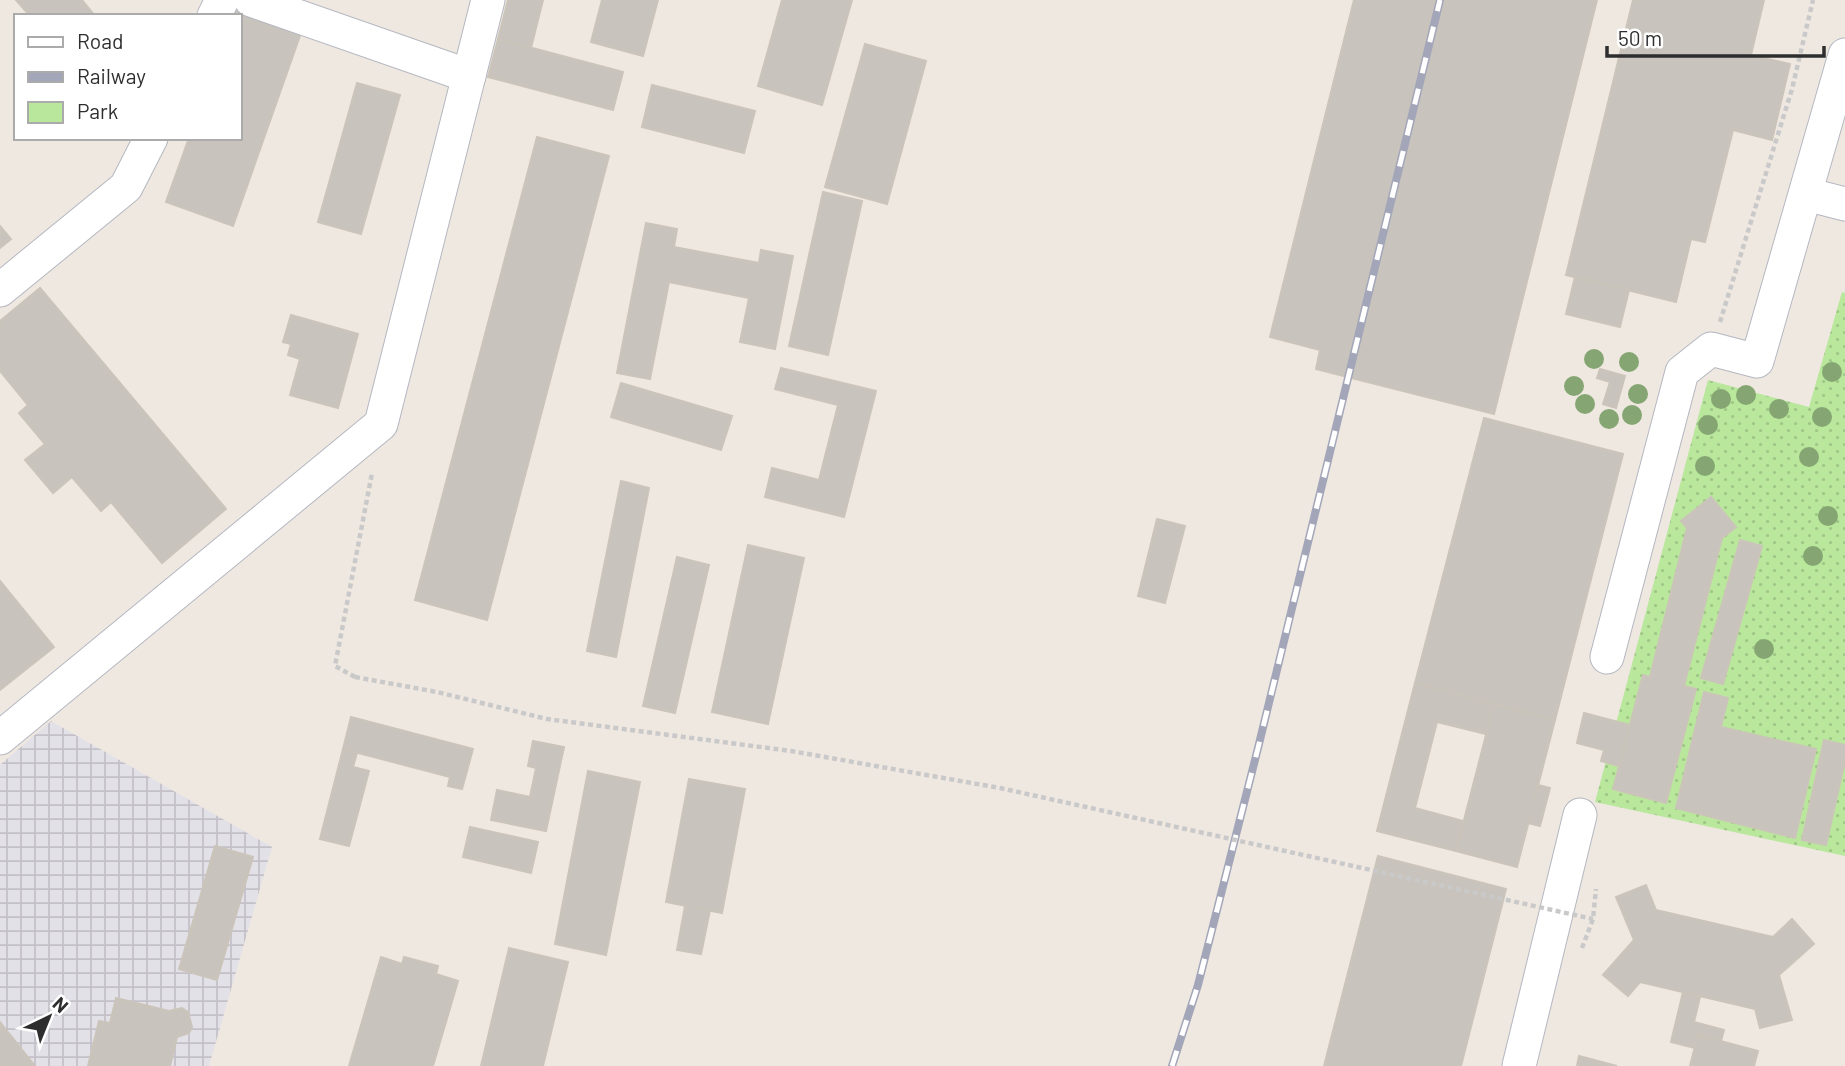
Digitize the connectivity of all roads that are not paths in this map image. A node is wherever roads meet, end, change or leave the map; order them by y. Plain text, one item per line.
1 (250, 0) edge
2 (488, 0) edge
3 (1845, 55) edge
4 (469, 76) junction
5 (150, 140) edge
6 (1806, 194) junction
7 (1845, 204) edge
8 (0, 290) edge
9 (1607, 657) dead end
10 (0, 738) edge
11 (1580, 815) dead end
12 (1519, 1066) edge

1 - 4 street
2 - 4 street
3 - 6 street
4 - 10 street
5 - 8 street
6 - 7 street
6 - 9 street
11 - 12 street

